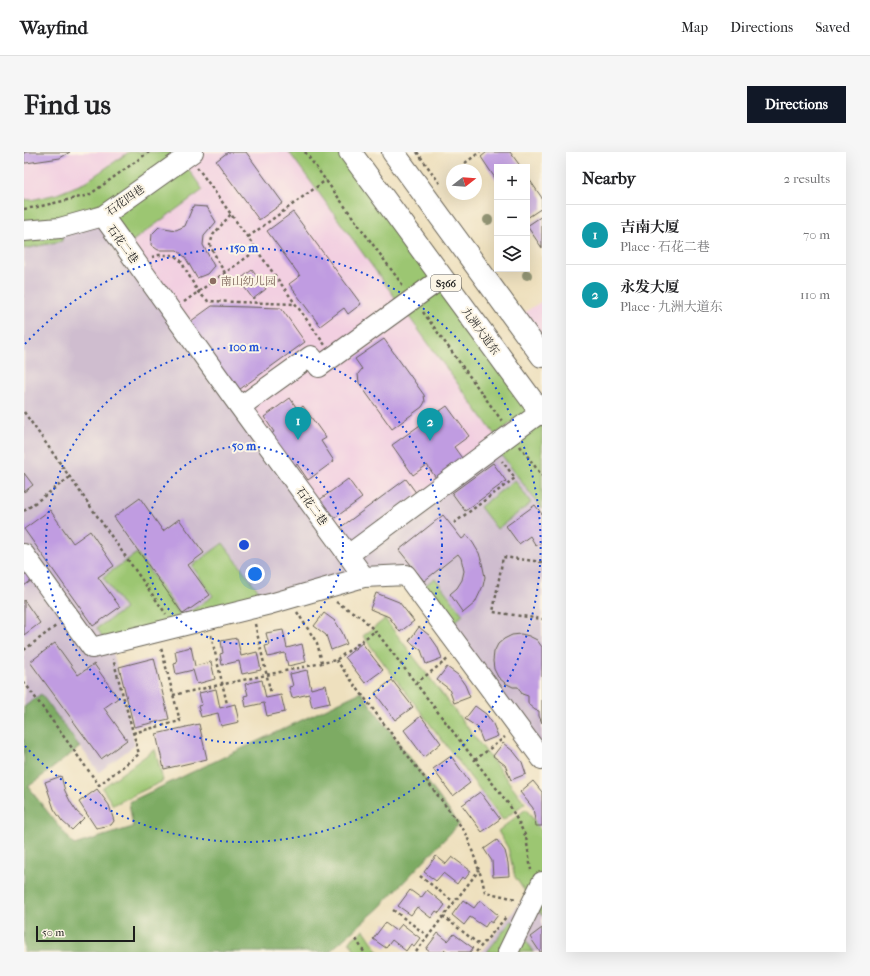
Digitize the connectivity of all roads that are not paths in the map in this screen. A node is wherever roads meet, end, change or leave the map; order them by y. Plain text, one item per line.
1 (350, 152) edge
2 (393, 152) edge
3 (191, 154) edge
4 (103, 216) junction
5 (24, 232) edge
6 (442, 278) junction
7 (542, 356) edge
8 (240, 407) junction
9 (541, 413) edge
10 (24, 554) edge
11 (348, 555) junction
12 (364, 578) junction
13 (542, 759) edge
14 (537, 879) edge
15 (508, 952) edge

1 - 6 main road, 九洲大道东 / S366
2 - 7 main road
3 - 4 street, 石花四巷
4 - 5 street, 石花四巷
4 - 8 street, 石花二巷
6 - 8 street
6 - 9 main road, 九洲大道东 / S366
8 - 11 street, 石花二巷
9 - 11 street
10 - 12 street
11 - 12 street, 石花二巷
12 - 13 street
14 - 15 street

